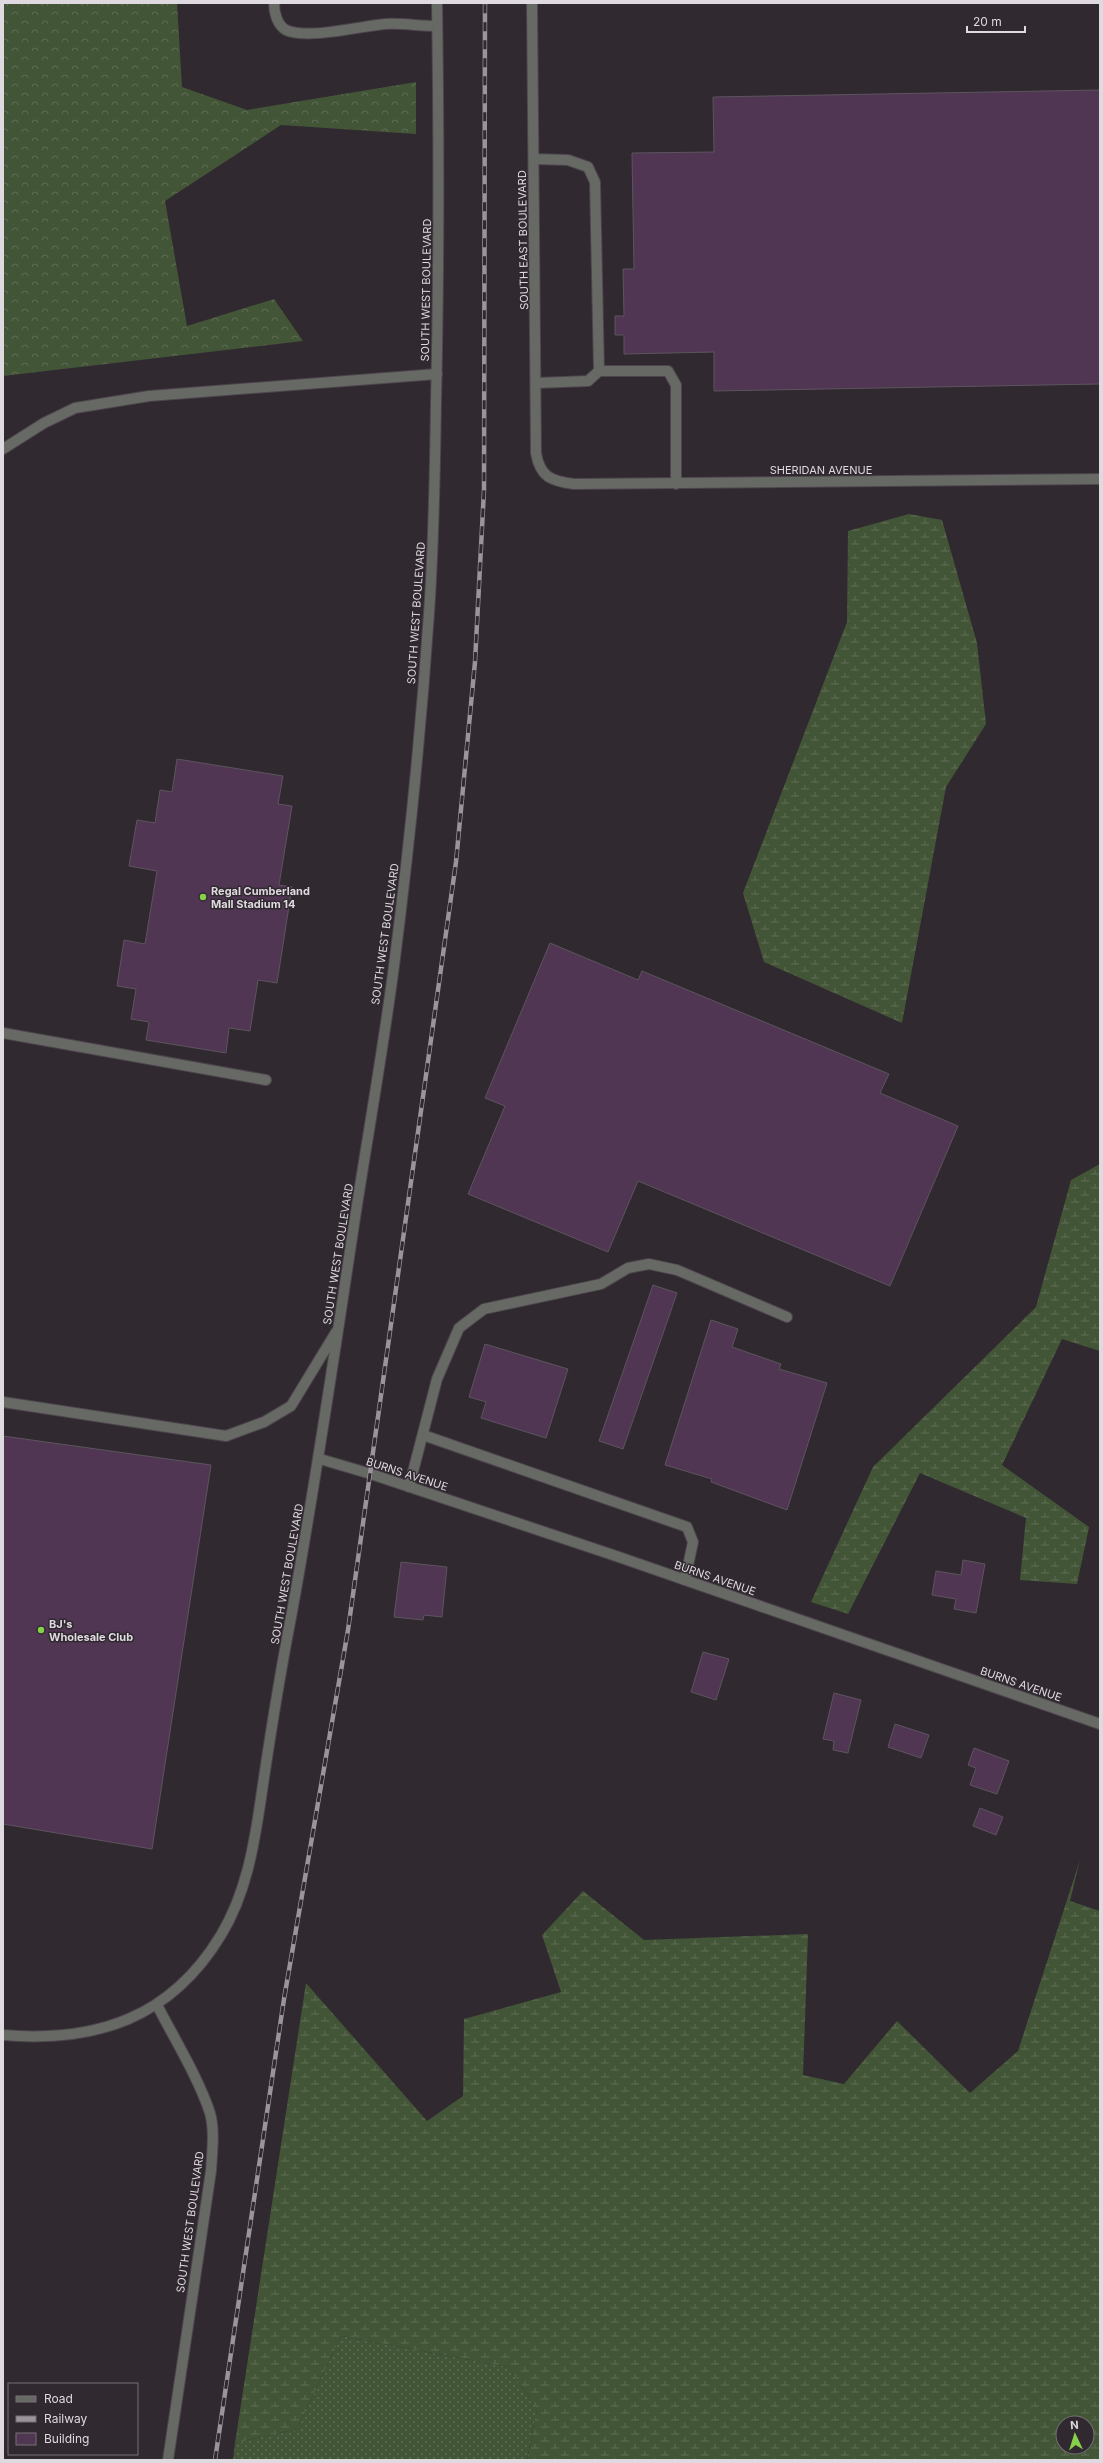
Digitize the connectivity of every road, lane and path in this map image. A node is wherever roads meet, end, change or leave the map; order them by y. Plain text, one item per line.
1 (274, 3) edge
2 (437, 3) edge
3 (532, 3) edge
4 (437, 26) junction
5 (534, 159) junction
6 (599, 371) junction
7 (437, 374) junction
8 (536, 383) junction
9 (3, 449) edge
10 (545, 475) joint
11 (1100, 480) edge
12 (676, 484) junction
13 (3, 1033) edge
14 (266, 1080) dead end
15 (787, 1317) dead end
16 (339, 1327) junction
17 (3, 1402) edge
18 (423, 1435) junction
19 (320, 1459) junction
20 (409, 1487) junction
21 (685, 1580) junction
22 (1100, 1724) edge
23 (157, 2005) junction
24 (3, 2035) edge
25 (168, 2460) edge

1 - 4 street
2 - 4 street, SOUTH WEST BOULEVARD
3 - 5 street, SOUTH EAST BOULEVARD
4 - 7 street, SOUTH WEST BOULEVARD
5 - 6 street
5 - 8 street, SOUTH EAST BOULEVARD
6 - 8 street
6 - 12 street
7 - 9 street
7 - 16 street, SOUTH WEST BOULEVARD
8 - 10 street, SOUTH EAST BOULEVARD
10 - 12 street, SHERIDAN AVENUE
11 - 12 street, SHERIDAN AVENUE
13 - 14 street
15 - 18 street
16 - 17 street
16 - 19 street, SOUTH WEST BOULEVARD
18 - 20 street
18 - 21 street
19 - 20 street, BURNS AVENUE
19 - 23 street, SOUTH WEST BOULEVARD
20 - 21 street, BURNS AVENUE
21 - 22 street, BURNS AVENUE
23 - 24 street
23 - 25 street, SOUTH WEST BOULEVARD

